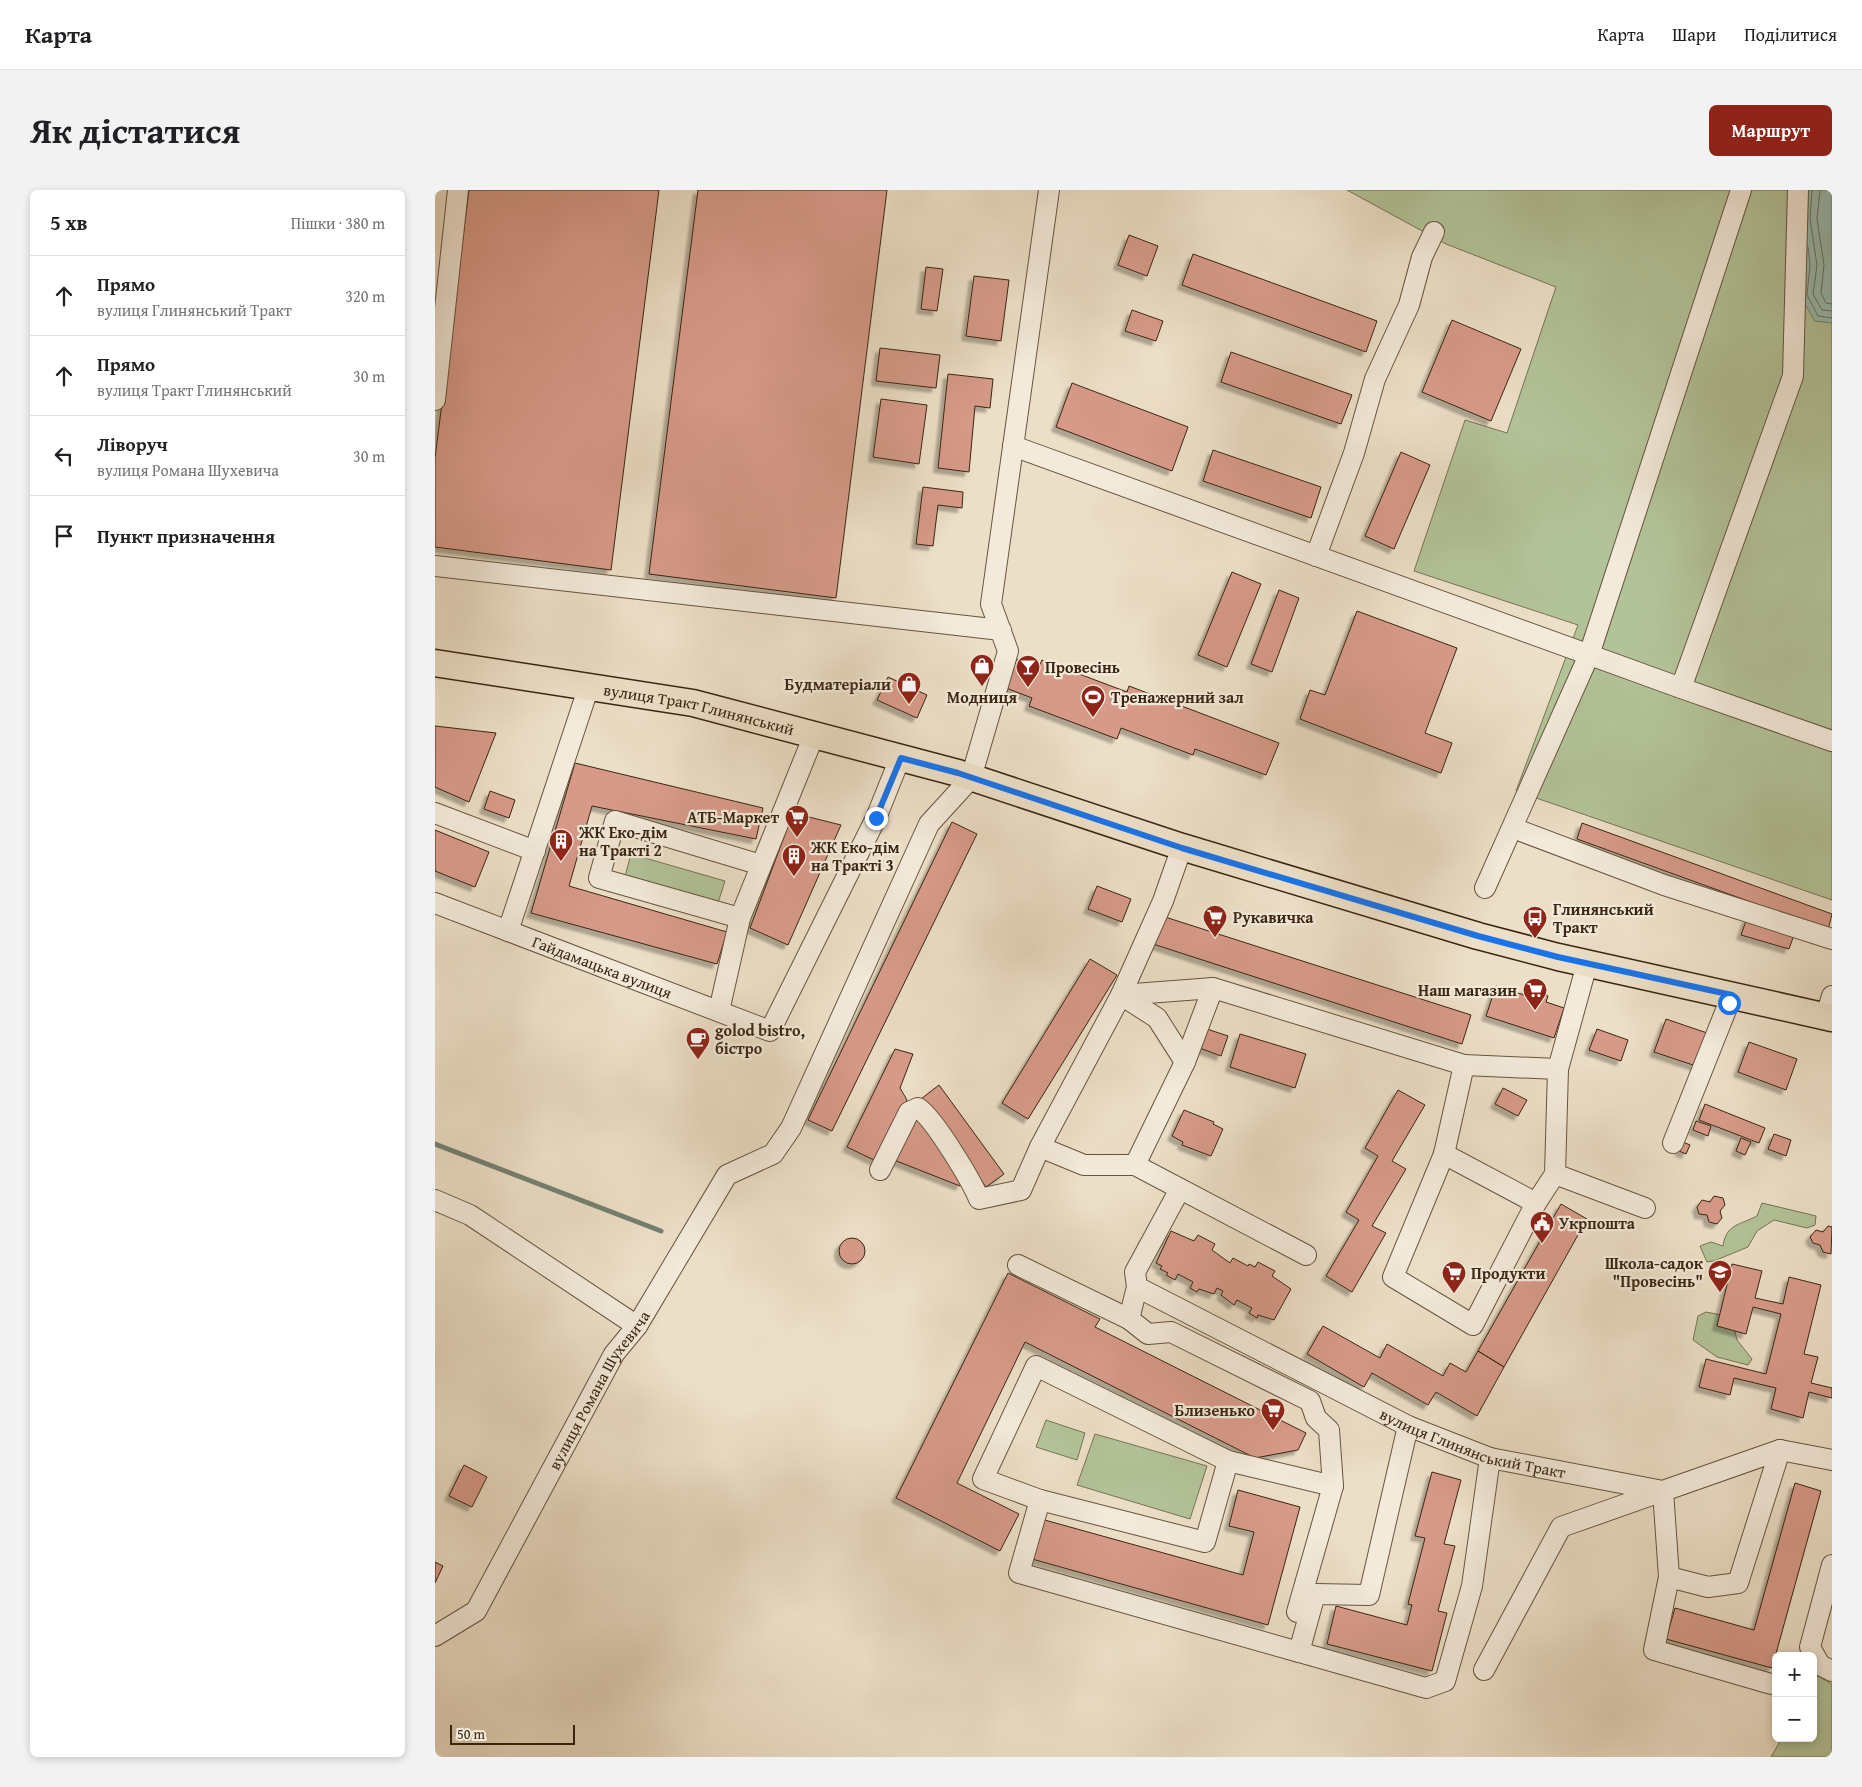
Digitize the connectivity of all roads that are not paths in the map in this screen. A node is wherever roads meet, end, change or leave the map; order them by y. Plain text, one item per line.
1 (458, 190) edge
2 (1049, 190) edge
3 (1741, 190) edge
4 (1798, 190) edge
5 (1433, 232) dead end
6 (435, 400) edge
7 (1013, 446) junction
8 (1317, 556) junction
9 (435, 566) edge
10 (1001, 630) junction
11 (1589, 655) junction
12 (435, 663) edge
13 (589, 686) junction
14 (1681, 688) junction
15 (814, 735) junction
16 (1832, 741) edge
17 (901, 758) junction
18 (965, 776) junction
19 (435, 813) edge
20 (1513, 828) junction
21 (1182, 848) junction
22 (535, 851) junction
23 (761, 865) junction
24 (1485, 888) dead end
25 (435, 904) edge
26 (740, 918) junction
27 (508, 931) junction
28 (1832, 939) edge
29 (1587, 964) junction
30 (1213, 988) junction
31 (1121, 995) junction
32 (1732, 995) junction
33 (1830, 1010) edge
34 (719, 1011) junction
35 (1185, 1062) junction
36 (1464, 1065) junction
37 (1558, 1069) junction
38 (1673, 1143) dead end
39 (1040, 1147) junction
40 (1443, 1154) junction
41 (1135, 1165) junction
42 (880, 1170) dead end
43 (1555, 1174) junction
44 (1180, 1189) junction
45 (435, 1200) edge
46 (1536, 1203) junction
47 (1645, 1208) dead end
48 (1306, 1255) dead end
49 (1018, 1265) dead end
50 (1137, 1287) junction
51 (1129, 1319) junction
52 (637, 1326) junction
53 (1408, 1426) junction
54 (1780, 1450) junction
55 (1490, 1458) junction
56 (1832, 1460) edge
57 (1228, 1461) junction
58 (1333, 1486) junction
59 (1663, 1491) junction
60 (1040, 1500) junction
61 (1832, 1565) edge
62 (1669, 1577) junction
63 (435, 1636) edge
64 (1293, 1651) junction
65 (1485, 1670) dead end
66 (1832, 1671) edge
67 (1771, 1684) dead end

1 - 6 street
2 - 7 street
3 - 11 street
4 - 14 street
5 - 8 street
7 - 8 street
7 - 10 street
8 - 11 street
9 - 10 street
10 - 18 street
11 - 14 street
11 - 20 street
12 - 13 main road, вулиця Тракт Глинянський
13 - 15 main road, вулиця Тракт Глинянський
13 - 22 street
14 - 16 street
15 - 17 main road, вулиця Тракт Глинянський
15 - 23 street
17 - 18 main road, вулиця Тракт Глинянський
17 - 34 street, Гайдамацька вулиця
18 - 21 main road
18 - 52 street, вулиця Романа Шухевича
19 - 22 street
20 - 24 street
20 - 28 street
21 - 29 main road
21 - 31 street
22 - 27 street
23 - 26 street
23 - 26 street
25 - 27 street, Гайдамацька вулиця
26 - 34 street
27 - 34 street, Гайдамацька вулиця
29 - 32 main road
29 - 37 street
30 - 31 street
30 - 35 street
30 - 36 street
31 - 35 street
31 - 39 street
32 - 33 main road
32 - 38 street
35 - 41 street
36 - 37 street
36 - 40 street
37 - 43 street
39 - 41 street
39 - 42 street
40 - 46 street
40 - 46 street
41 - 44 street
43 - 46 street
43 - 47 street
44 - 48 street
44 - 50 street
45 - 52 street
49 - 51 street
50 - 51 street
50 - 53 street, вулиця Глинянський Тракт
51 - 58 street
52 - 63 street, вулиця Романа Шухевича
53 - 55 street, вулиця Глинянський Тракт
53 - 64 street
54 - 56 street
54 - 59 street
54 - 62 street
55 - 59 street, вулиця Глинянський Тракт
55 - 64 street
57 - 58 street
57 - 60 street
57 - 60 street
58 - 64 street
59 - 62 street
59 - 65 street
60 - 64 street
61 - 66 street
62 - 67 street

